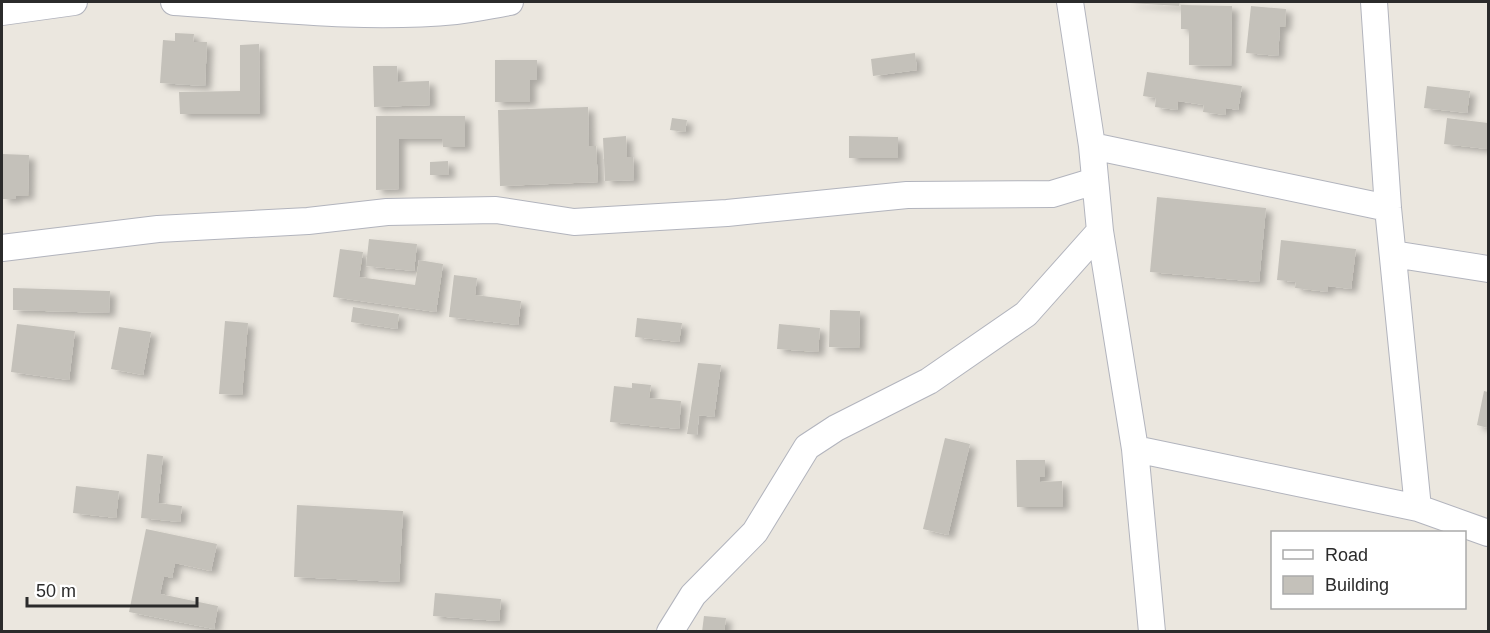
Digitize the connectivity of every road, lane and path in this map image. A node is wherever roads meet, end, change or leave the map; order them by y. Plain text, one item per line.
1 (74, 2) edge
2 (174, 2) edge
3 (510, 2) edge
4 (1070, 2) edge
5 (1374, 2) edge
6 (2, 12) edge
7 (1092, 146) junction
8 (1095, 181) junction
9 (1388, 208) junction
10 (1100, 231) junction
11 (2, 248) edge
12 (1393, 254) junction
13 (1488, 269) edge
14 (1135, 449) junction
15 (1418, 508) junction
16 (1488, 533) edge
17 (669, 632) edge
18 (1152, 632) edge

1 - 6 street
2 - 3 street
4 - 7 street
5 - 9 street
7 - 8 street
7 - 9 street
8 - 10 street
8 - 11 street
9 - 12 street
10 - 14 street
10 - 17 street
12 - 13 street
12 - 15 street
14 - 15 street
14 - 18 street
15 - 16 street

